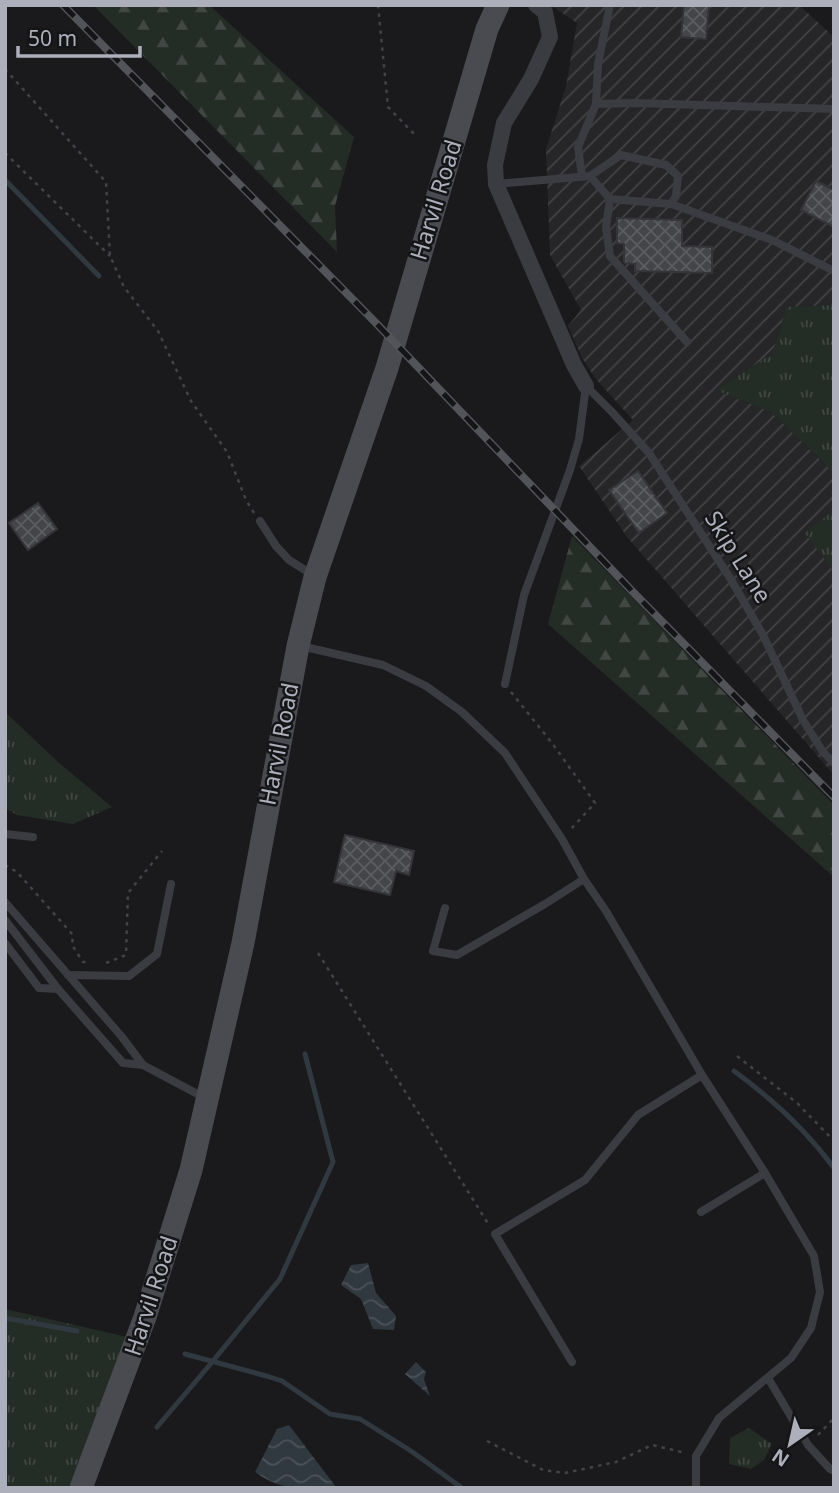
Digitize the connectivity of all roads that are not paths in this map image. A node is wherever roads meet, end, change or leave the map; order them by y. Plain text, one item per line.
1 (498, 5) edge
2 (536, 5) edge
3 (610, 5) edge
4 (596, 104) junction
5 (834, 109) edge
6 (586, 176) junction
7 (496, 184) junction
8 (610, 199) junction
9 (671, 204) junction
10 (834, 271) edge
11 (687, 342) dead end
12 (586, 386) junction
13 (260, 521) road end
14 (315, 577) junction
15 (298, 646) junction
16 (505, 684) road end
17 (834, 763) edge
18 (5, 834) edge
19 (33, 837) dead end
20 (583, 879) junction
21 (171, 884) dead end
22 (5, 902) edge
23 (445, 908) dead end
24 (5, 920) edge
25 (5, 943) edge
26 (68, 975) junction
27 (58, 989) junction
28 (143, 1065) junction
29 (702, 1075) junction
30 (208, 1099) junction
31 (765, 1173) junction
32 (701, 1212) dead end
33 (572, 1362) dead end
34 (768, 1378) junction
35 (834, 1471) edge
36 (81, 1488) edge
37 (696, 1488) edge

1 - 14 street, Harvil Road
2 - 7 street
3 - 4 lane
4 - 5 lane
4 - 6 lane
6 - 7 lane
6 - 8 lane
6 - 9 lane
7 - 12 street
8 - 9 lane
8 - 11 lane
9 - 10 lane
12 - 16 lane
12 - 17 lane, Skip Lane
13 - 14 lane
14 - 15 street, Harvil Road
15 - 20 lane
15 - 30 street, Harvil Road
18 - 19 lane
20 - 23 lane
20 - 29 lane
21 - 26 lane
22 - 26 lane
24 - 27 lane
25 - 27 lane
26 - 28 lane
27 - 28 lane
28 - 30 lane
29 - 31 lane
29 - 33 lane
30 - 36 street, Harvil Road
31 - 32 lane
31 - 34 lane
34 - 35 lane
34 - 37 lane

